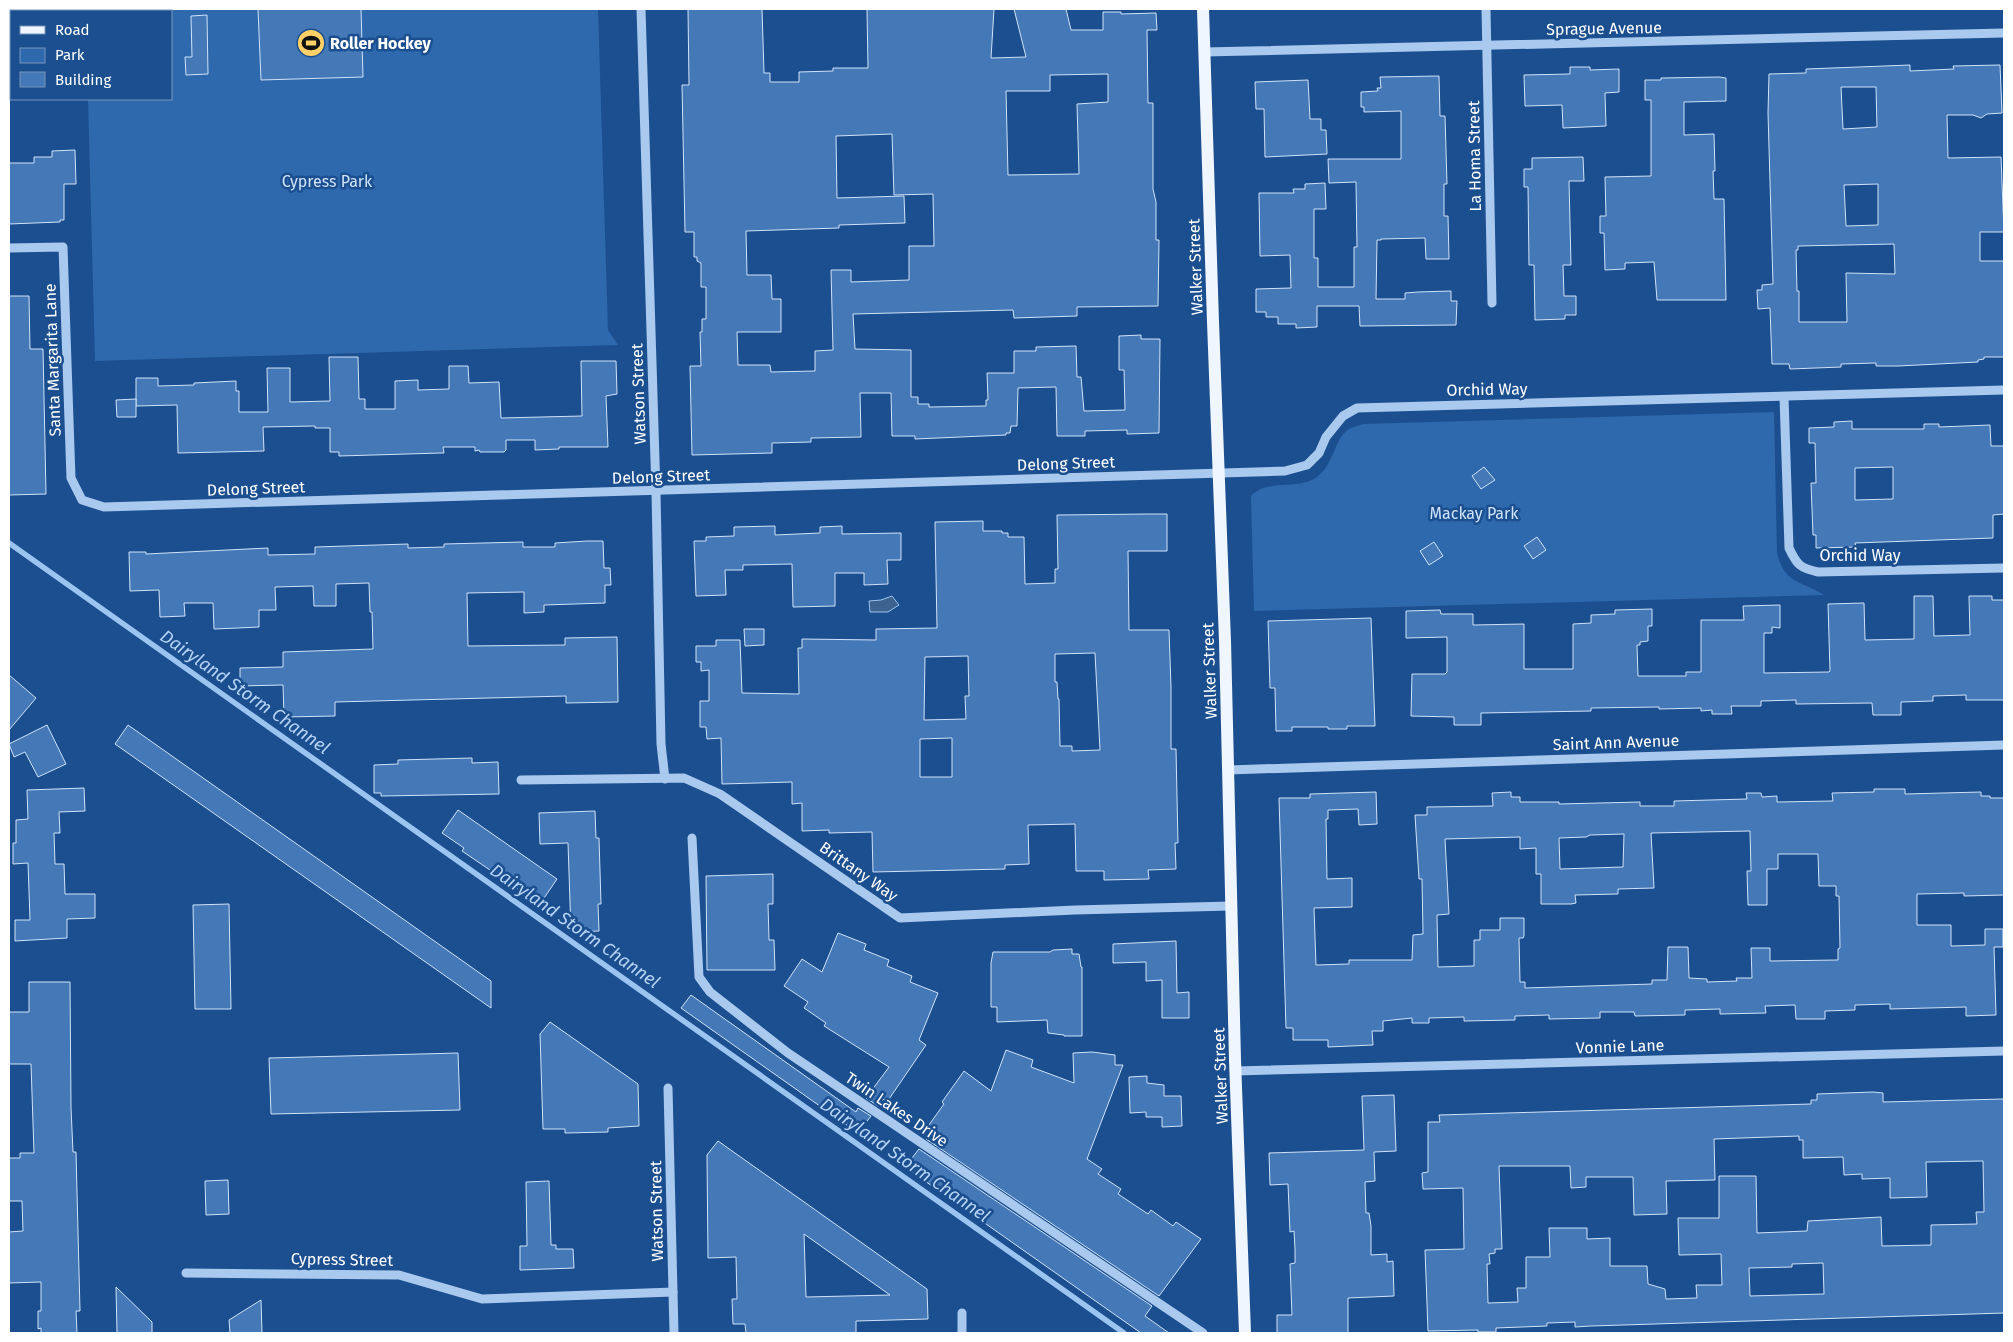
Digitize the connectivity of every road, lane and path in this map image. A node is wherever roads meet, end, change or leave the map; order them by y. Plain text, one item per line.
1 (641, 9) edge
2 (1204, 9) edge
3 (1486, 9) edge
4 (2004, 33) edge
5 (1487, 46) junction
6 (1204, 52) junction
7 (9, 248) edge
8 (1492, 303) dead end
9 (2004, 390) edge
10 (1784, 397) junction
11 (1219, 473) junction
12 (656, 492) junction
13 (104, 507) joint
14 (2004, 568) edge
15 (2004, 745) edge
16 (1228, 770) junction
17 (665, 779) junction
18 (521, 780) dead end
19 (692, 838) dead end
20 (1231, 906) junction
21 (2004, 1051) edge
22 (1236, 1071) junction
23 (668, 1088) dead end
24 (186, 1272) dead end
25 (673, 1292) junction
26 (962, 1313) dead end
27 (674, 1333) edge
28 (962, 1333) edge
29 (1203, 1333) edge
30 (1245, 1333) edge

1 - 12 street, Watson Street
2 - 6 main road, Walker Street
3 - 5 street, La Homa Street
4 - 5 street, Sprague Avenue
5 - 6 street, Sprague Avenue
5 - 8 street, La Homa Street
6 - 11 main road, Walker Street
7 - 13 street, Santa Margarita Lane
9 - 10 street, Orchid Way
10 - 11 street, Orchid Way
10 - 14 street, Orchid Way
11 - 12 street, Delong Street
11 - 16 main road, Walker Street
12 - 13 street, Delong Street
12 - 17 street, Watson Street
15 - 16 street, Saint Ann Avenue
16 - 20 main road, Walker Street
17 - 18 street, Brittany Way
17 - 20 street, Brittany Way
19 - 29 street, Twin Lakes Drive
20 - 22 main road, Walker Street
21 - 22 street, Vonnie Lane
22 - 30 main road, Walker Street
23 - 25 street, Watson Street
24 - 25 street, Cypress Street
25 - 27 street, Watson Street
26 - 28 street

